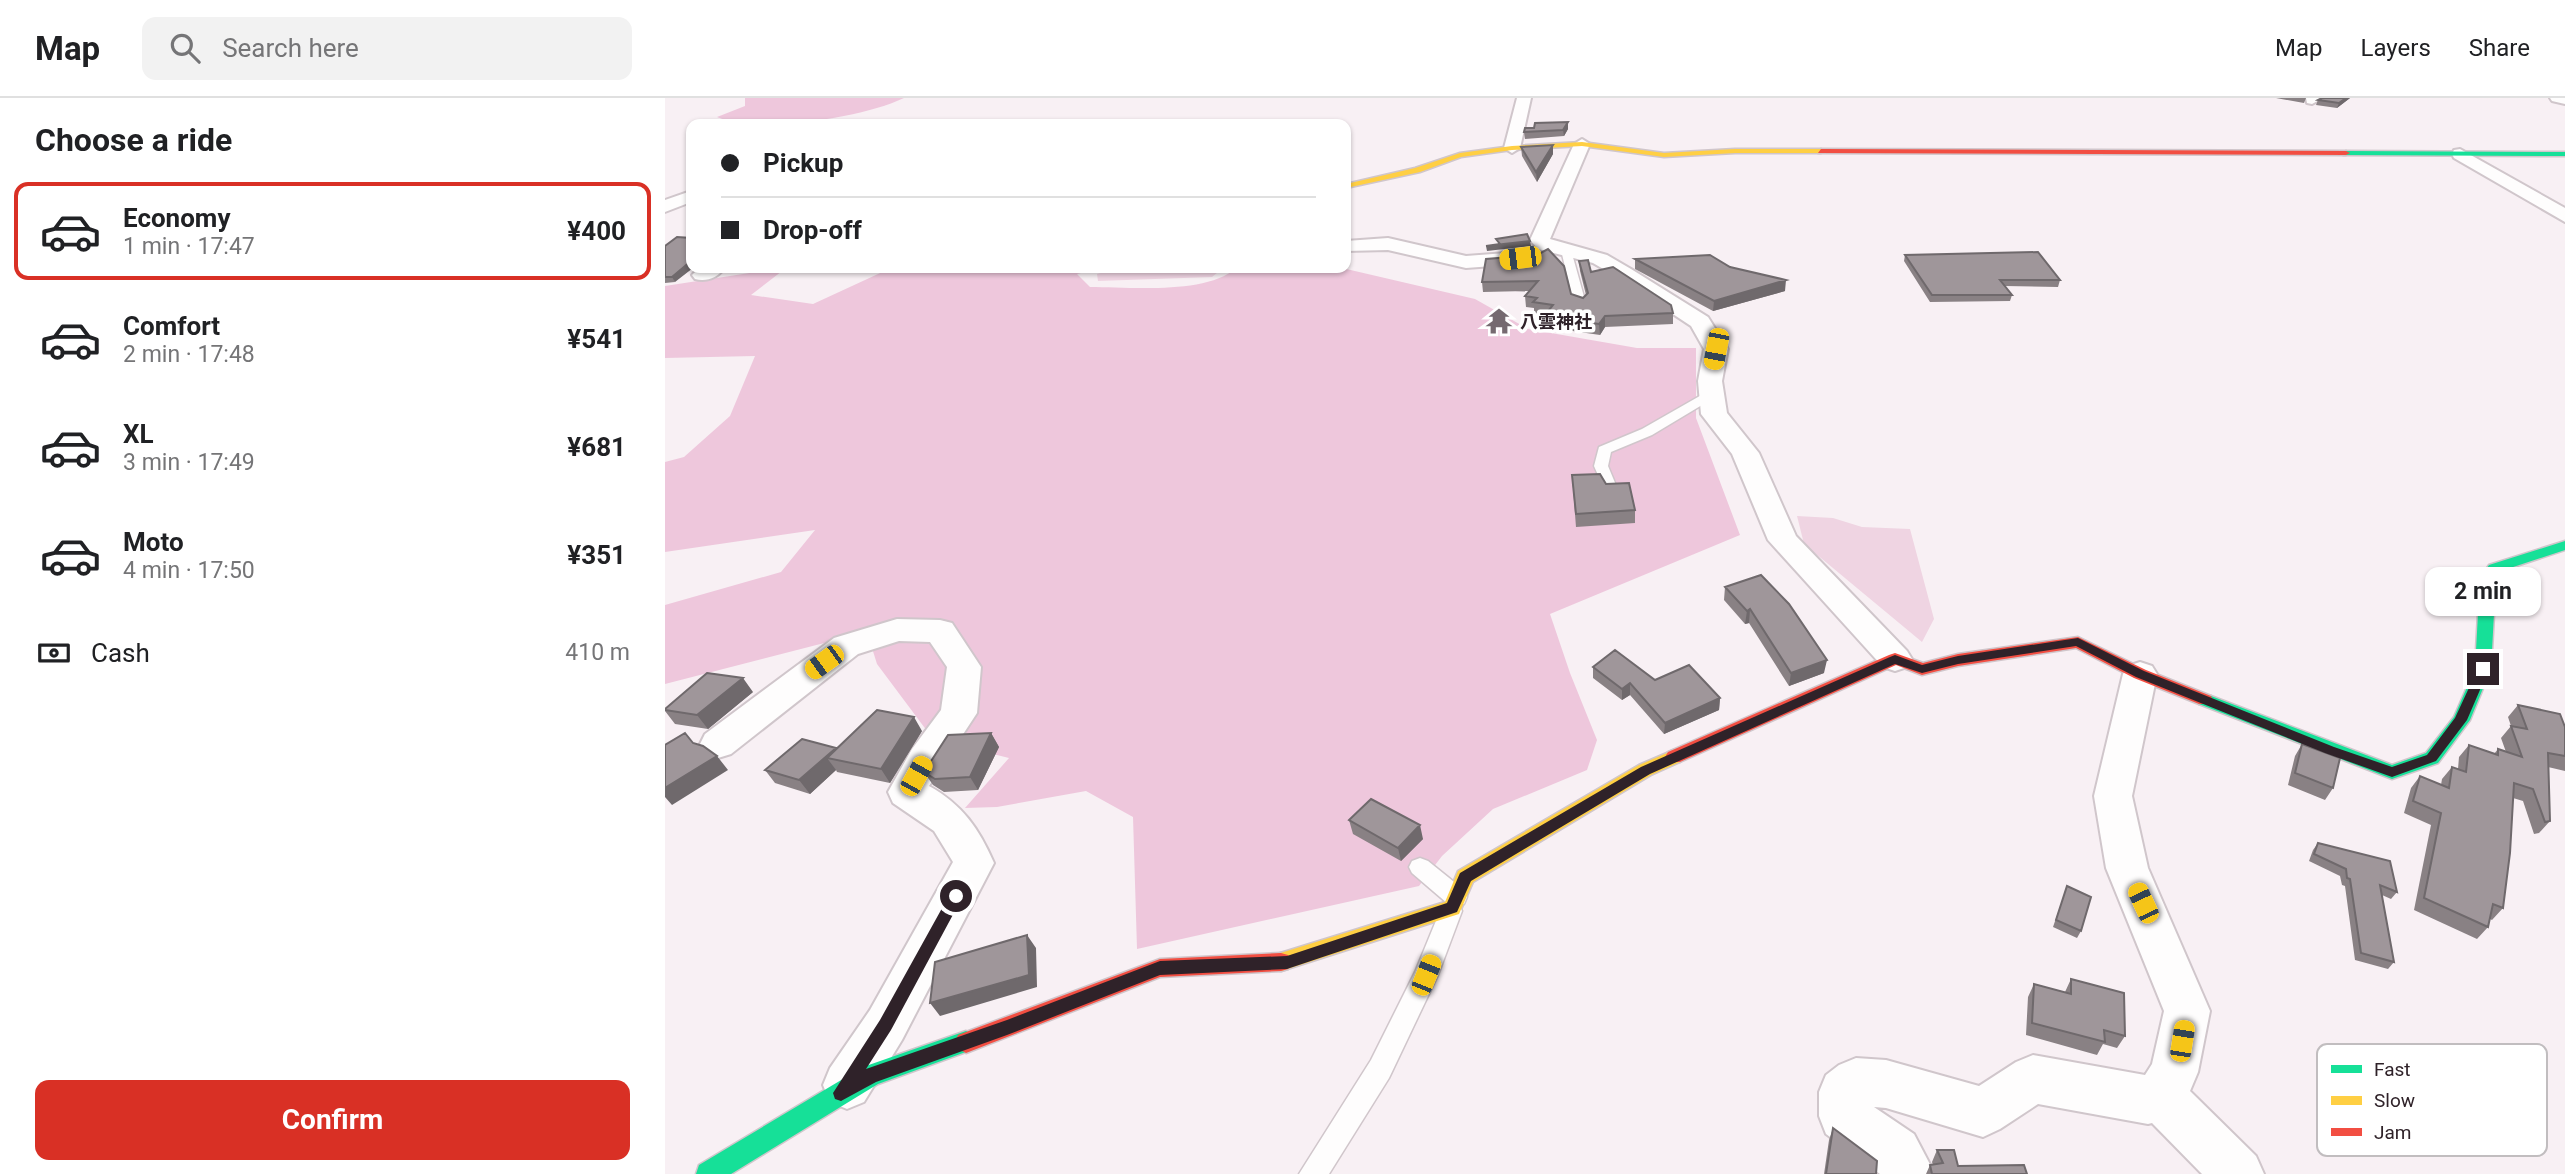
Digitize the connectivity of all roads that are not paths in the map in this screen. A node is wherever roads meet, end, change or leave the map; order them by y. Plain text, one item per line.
1 (1524, 98) edge
2 (2557, 98) edge
3 (2565, 100) edge
4 (1582, 144) junction
5 (1512, 148) junction
6 (2460, 154) junction
7 (2565, 154) edge
8 (665, 184) edge
9 (1351, 185) edge
10 (686, 189) edge
11 (686, 198) edge
12 (665, 206) edge
13 (2565, 216) edge
14 (1351, 246) edge
15 (1556, 248) junction
16 (1580, 304) edge
17 (1712, 393) junction
18 (1611, 491) edge
19 (2565, 545) edge
20 (1895, 659) junction
21 (2140, 674) junction
22 (718, 744) dead end
23 (1420, 867) dead end
24 (1454, 903) junction
25 (841, 1093) junction
26 (2160, 1096) junction
27 (708, 1174) edge
28 (1313, 1174) edge
29 (1909, 1174) edge
30 (2238, 1174) edge

1 - 5 street
2 - 3 street
4 - 5 street
4 - 6 street
4 - 15 street
5 - 9 street
6 - 7 street
6 - 13 street
8 - 10 street
11 - 12 street
14 - 15 street
15 - 16 lane
15 - 17 street
17 - 18 lane
17 - 20 street
19 - 21 street
20 - 21 street
20 - 24 street
21 - 26 street
22 - 25 street
23 - 24 lane
24 - 25 street
24 - 28 lane
25 - 27 street
26 - 29 street
26 - 30 street

